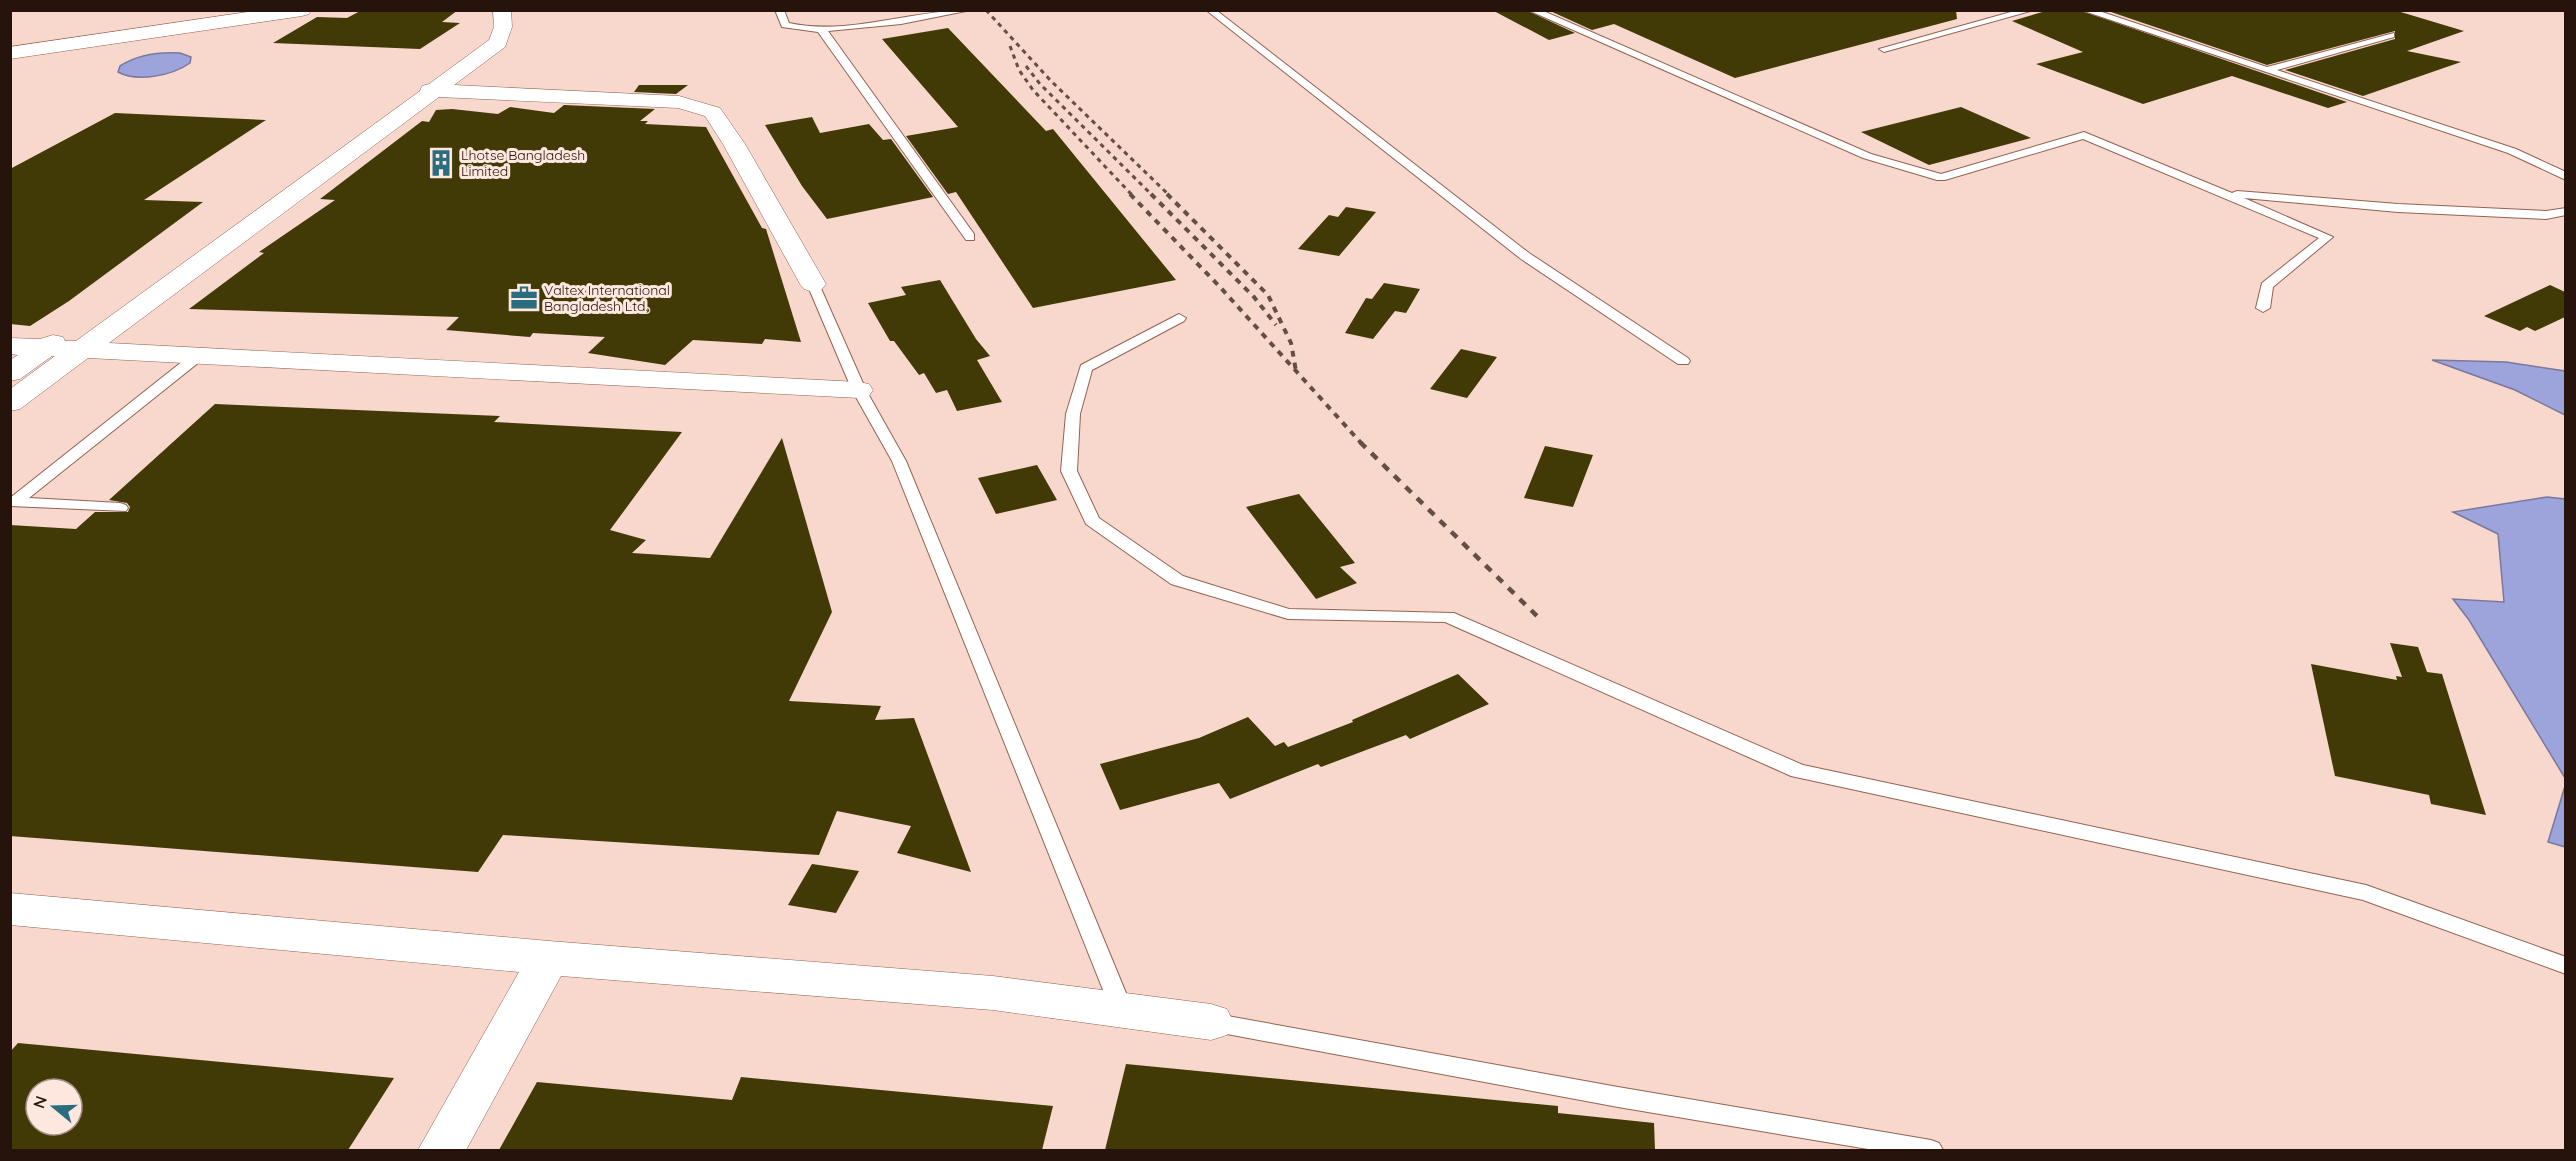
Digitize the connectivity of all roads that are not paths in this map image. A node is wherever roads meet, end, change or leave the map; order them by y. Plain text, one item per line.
1 (302, 10) edge
2 (779, 10) edge
3 (967, 10) edge
4 (1210, 10) edge
5 (1532, 10) edge
6 (2030, 10) edge
7 (2085, 10) edge
8 (503, 19) edge
9 (822, 30) junction
10 (2391, 35) dead end
11 (1884, 49) dead end
12 (10, 53) edge
13 (2267, 70) junction
14 (409, 89) junction
15 (437, 90) junction
16 (2565, 177) edge
17 (2222, 192) junction
18 (2565, 211) edge
19 (970, 237) dead end
20 (813, 284) joint
21 (123, 293) dead end
22 (2263, 309) dead end
23 (1179, 318) dead end
24 (79, 338) junction
25 (10, 346) edge
26 (46, 347) junction
27 (198, 356) junction
28 (1683, 361) dead end
29 (10, 373) edge
30 (859, 390) junction
31 (10, 403) edge
32 (120, 508) dead end
33 (10, 909) edge
34 (549, 958) junction
35 (2565, 966) edge
36 (1122, 1010) junction
37 (1211, 1022) joint
38 (442, 1150) edge
39 (1931, 1150) edge

1 - 12 street
2 - 9 lane
3 - 9 lane
4 - 28 lane
5 - 17 lane
6 - 11 lane
7 - 13 lane
8 - 14 street
8 - 15 street
9 - 19 lane
10 - 13 lane
13 - 16 lane
14 - 15 street
14 - 21 street
15 - 20 street
15 - 24 street
17 - 18 lane
17 - 22 lane
20 - 30 lane
23 - 35 lane
24 - 26 street
24 - 27 street
24 - 31 street
25 - 26 street
26 - 29 street
27 - 30 street
27 - 32 lane
30 - 36 lane
33 - 34 street
34 - 36 street
34 - 38 street
36 - 37 street
37 - 39 lane

